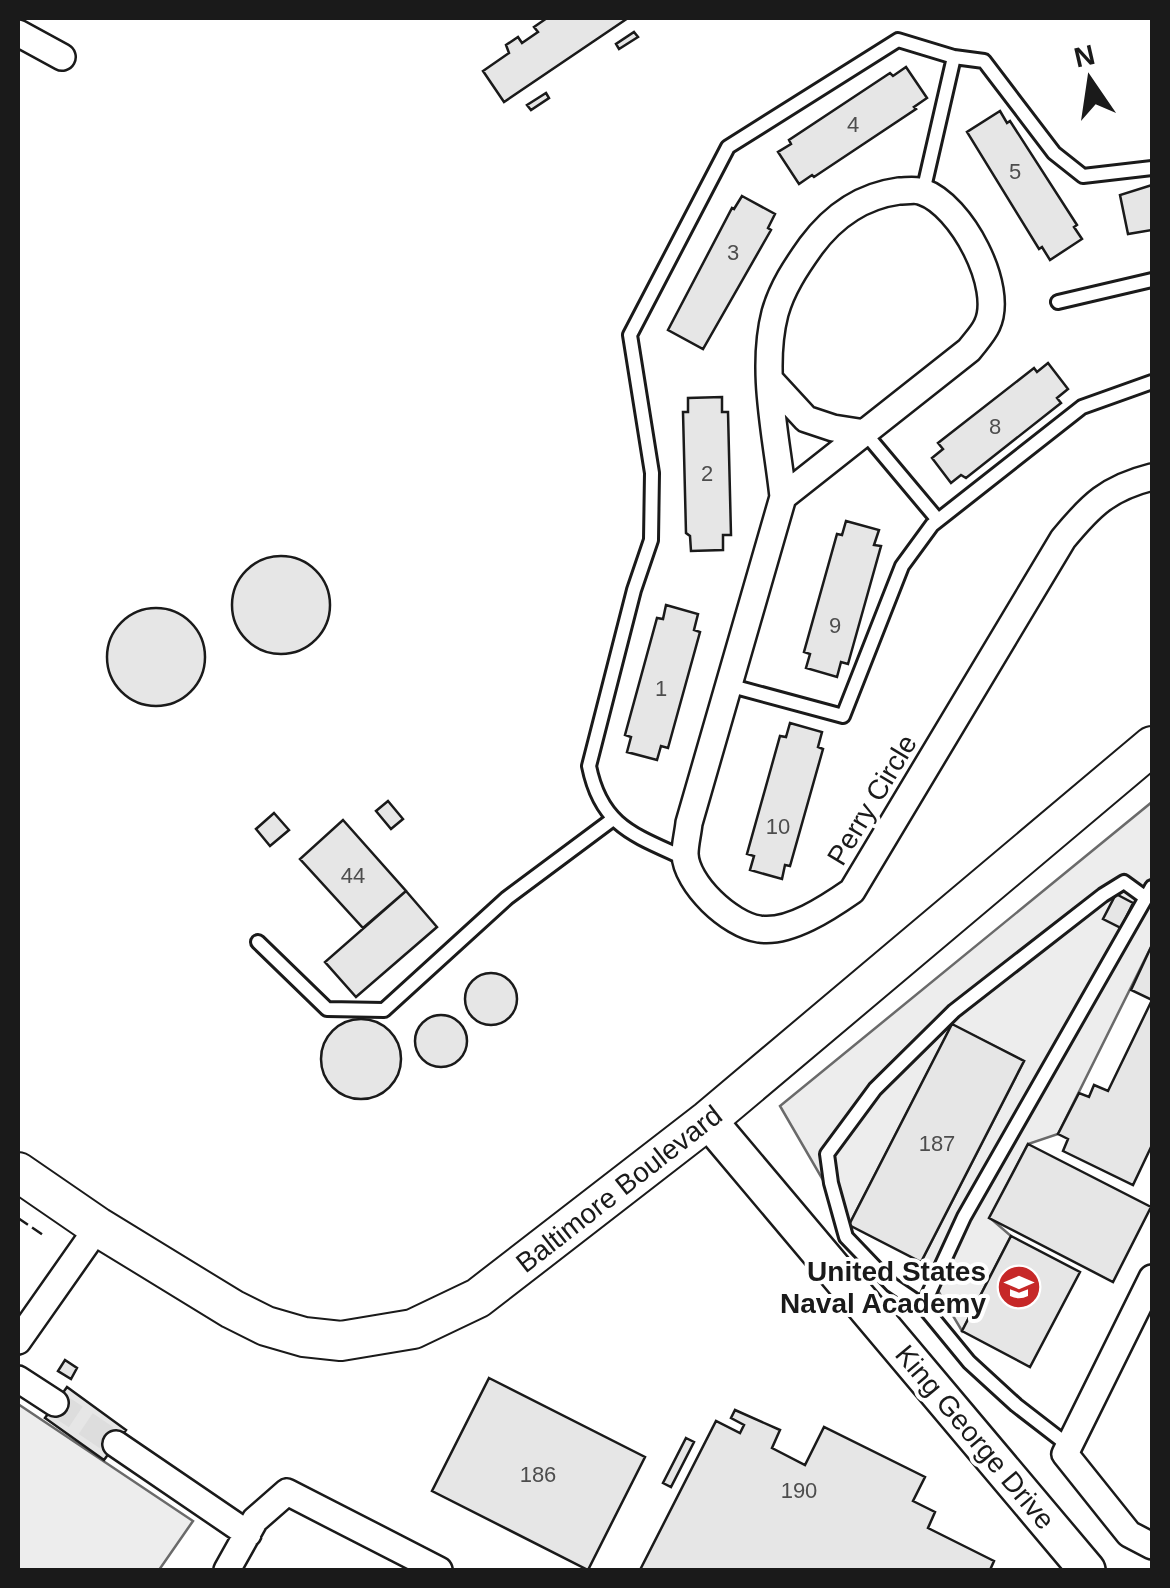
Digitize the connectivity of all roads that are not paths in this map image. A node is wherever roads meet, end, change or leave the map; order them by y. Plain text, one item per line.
1 (18, 33) edge
2 (954, 56) junction
3 (62, 58) dead end
4 (1152, 168) edge
5 (923, 192) junction
6 (1152, 280) edge
7 (1058, 302) dead end
8 (771, 381) junction
9 (1152, 382) edge
10 (865, 432) junction
11 (1152, 477) edge
12 (782, 497) junction
13 (938, 520) junction
14 (728, 685) junction
15 (1152, 746) edge
16 (613, 819) junction
17 (684, 858) junction
18 (1149, 892) edge
19 (258, 942) dead end
20 (708, 1120) junction
21 (18, 1172) edge
22 (98, 1227) junction
23 (1152, 1278) edge
24 (924, 1306) junction
25 (18, 1341) edge
26 (18, 1379) edge
27 (55, 1403) tunnel mouth
28 (116, 1444) tunnel mouth
29 (1069, 1446) junction
30 (248, 1534) junction
31 (1152, 1546) edge
32 (227, 1570) edge
33 (439, 1570) edge
34 (1086, 1570) edge

1 - 3 street
2 - 4 lane
2 - 5 lane
2 - 16 lane
5 - 8 street
5 - 10 street
6 - 7 lane
8 - 10 street
8 - 12 street
9 - 13 lane
10 - 12 street
10 - 13 lane
11 - 17 street, Perry Circle
12 - 14 street
13 - 14 lane
14 - 17 street
15 - 20 main road, Baltimore Boulevard
16 - 17 lane
16 - 19 lane
18 - 24 lane
18 - 24 lane
20 - 22 main road, Baltimore Boulevard
20 - 34 main road, King George Drive
21 - 22 main road, Baltimore Boulevard
22 - 25 street
23 - 29 street
24 - 29 lane
26 - 27 street
28 - 30 street
29 - 31 street
30 - 32 street
30 - 33 street

